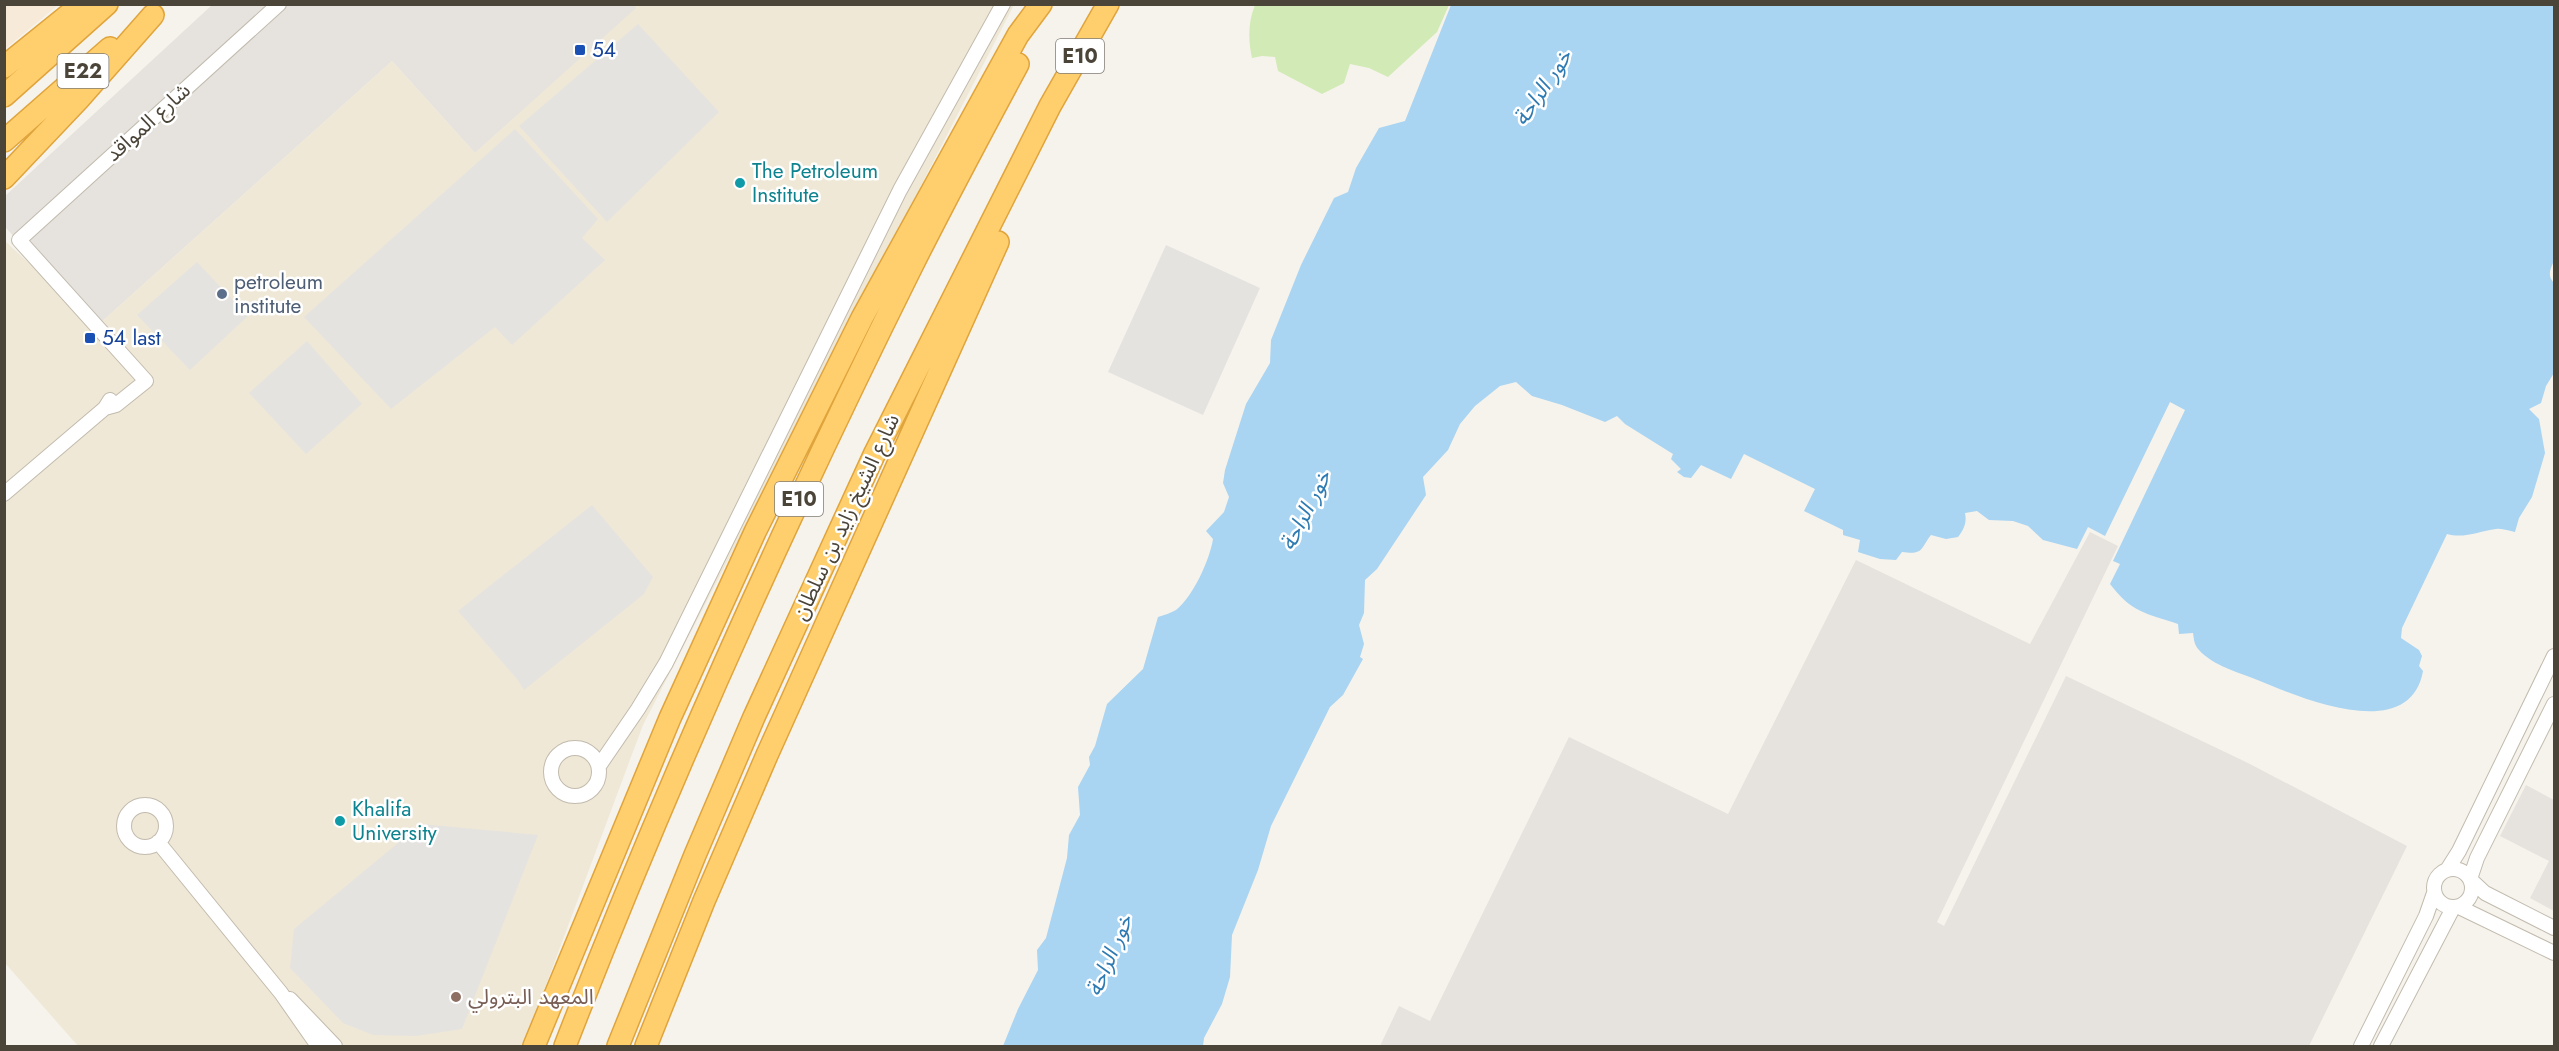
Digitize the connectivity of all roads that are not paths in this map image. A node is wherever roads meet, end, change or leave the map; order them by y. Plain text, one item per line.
1 (82, 4) edge
2 (107, 4) edge
3 (279, 4) edge
4 (1003, 4) edge
5 (1041, 4) edge
6 (1050, 4) edge
7 (1108, 4) edge
8 (158, 10) edge
9 (1087, 44) junction
10 (4, 67) edge
11 (4, 96) edge
12 (4, 141) edge
13 (4, 178) edge
14 (4, 494) edge
15 (2554, 656) edge
16 (2554, 704) edge
17 (627, 725) junction
18 (589, 752) junction
19 (599, 766) junction
20 (158, 842) dead end
21 (2447, 870) junction
22 (2470, 879) junction
23 (2434, 893) junction
24 (2456, 907) junction
25 (2554, 928) edge
26 (2554, 953) edge
27 (281, 993) junction
28 (661, 1006) junction
29 (318, 1047) edge
30 (335, 1047) edge
31 (534, 1047) edge
32 (565, 1047) edge
33 (618, 1047) edge
34 (646, 1047) edge
35 (653, 1047) edge
36 (2361, 1047) edge
37 (2381, 1047) edge

1 - 10 highway
2 - 11 highway, E22
3 - 14 street, شارع المواقد
4 - 17 street
5 - 31 highway
6 - 32 highway, E10
7 - 9 highway, شارع الشيخ زايد بن سلطان / E10
8 - 12 highway, E22
8 - 13 highway
9 - 28 highway
9 - 33 highway, شارع الشيخ زايد بن سلطان / E10
15 - 21 street
16 - 22 street
17 - 18 street
17 - 19 street
18 - 19 street
18 - 19 street
20 - 27 street
21 - 22 street
21 - 23 street
22 - 24 street
22 - 25 street
23 - 24 street
23 - 36 street
24 - 26 street
24 - 37 street
27 - 29 street
27 - 30 street
28 - 34 highway
28 - 35 street

